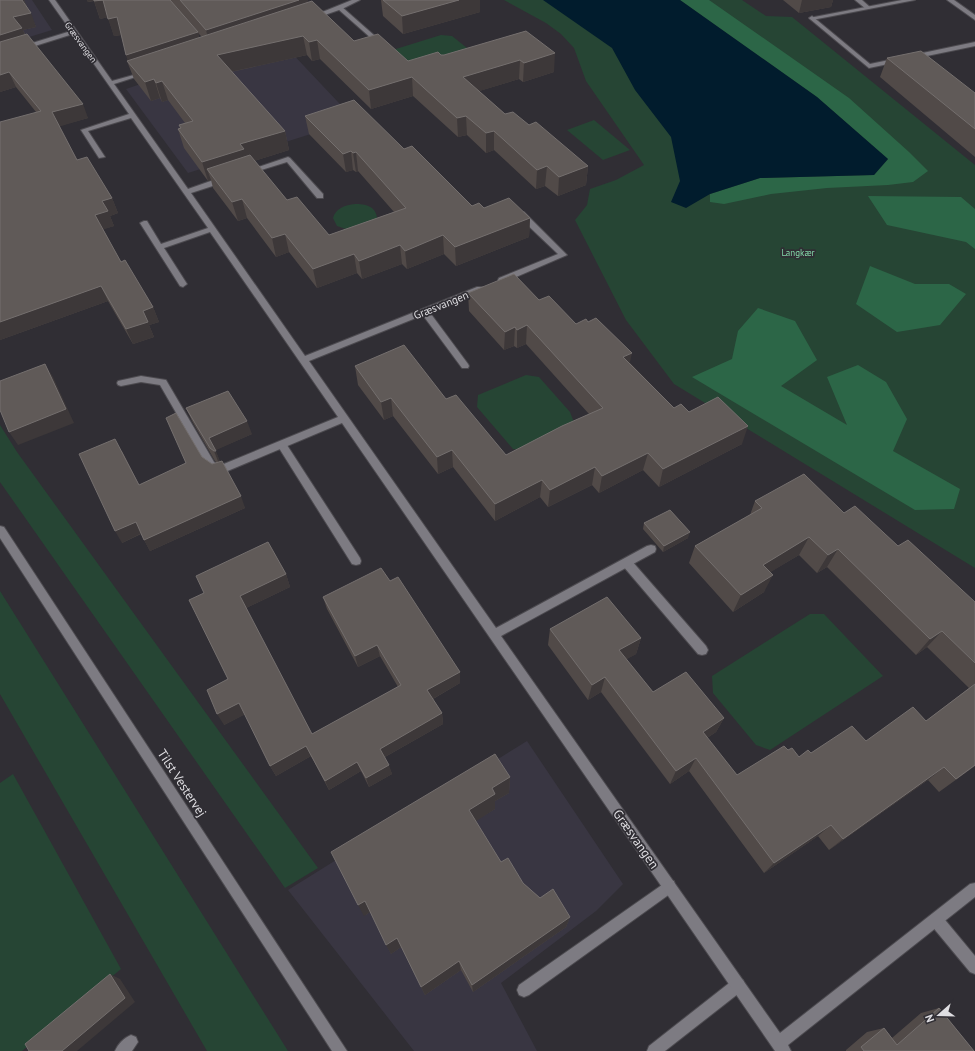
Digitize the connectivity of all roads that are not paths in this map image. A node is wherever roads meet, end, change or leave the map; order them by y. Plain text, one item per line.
1 (52, 0) edge
2 (358, 0) edge
3 (858, 0) edge
4 (912, 0) edge
5 (950, 0) edge
6 (340, 8) junction
7 (868, 8) junction
8 (975, 18) edge
9 (304, 20) edge
10 (75, 32) junction
11 (975, 44) edge
12 (382, 45) edge
13 (0, 55) edge
14 (149, 71) edge
15 (111, 83) junction
16 (133, 115) junction
17 (102, 157) dead end
18 (187, 192) junction
19 (320, 196) dead end
20 (517, 211) edge
21 (144, 223) dead end
22 (212, 229) junction
23 (160, 247) junction
24 (183, 284) dead end
25 (425, 312) junction
26 (304, 360) junction
27 (465, 366) dead end
28 (121, 383) dead end
29 (344, 418) junction
30 (282, 445) junction
31 (0, 530) edge
32 (651, 549) dead end
33 (356, 561) dead end
34 (627, 562) junction
35 (494, 634) junction
36 (702, 650) dead end
37 (669, 886) junction
38 (975, 889) edge
39 (936, 920) junction
40 (975, 967) edge
41 (738, 985) junction
42 (524, 990) dead end
43 (781, 1047) edge
44 (340, 1051) edge
45 (654, 1051) edge

1 - 10 street, Græsvangen
2 - 6 street
3 - 7 street
4 - 7 street
5 - 8 street
6 - 9 street
6 - 12 street
7 - 11 street
10 - 13 street
10 - 15 street, Græsvangen
14 - 15 street
15 - 16 street, Græsvangen
16 - 17 street
16 - 18 street, Græsvangen
18 - 19 street
18 - 22 street, Græsvangen
20 - 25 street, Græsvangen
21 - 23 street
22 - 23 street
22 - 26 street, Græsvangen
23 - 24 street
25 - 26 street, Græsvangen
25 - 27 street
26 - 29 street, Græsvangen
28 - 30 street
29 - 30 street
29 - 35 street, Græsvangen
30 - 33 street
31 - 44 street, Tilst Vestervej
32 - 34 street
34 - 35 street
34 - 36 street
35 - 37 street, Græsvangen
37 - 41 street, Græsvangen
37 - 42 street
38 - 39 street, Græsvangen
39 - 40 street
39 - 43 street, Græsvangen
41 - 43 street, Græsvangen
41 - 45 street

